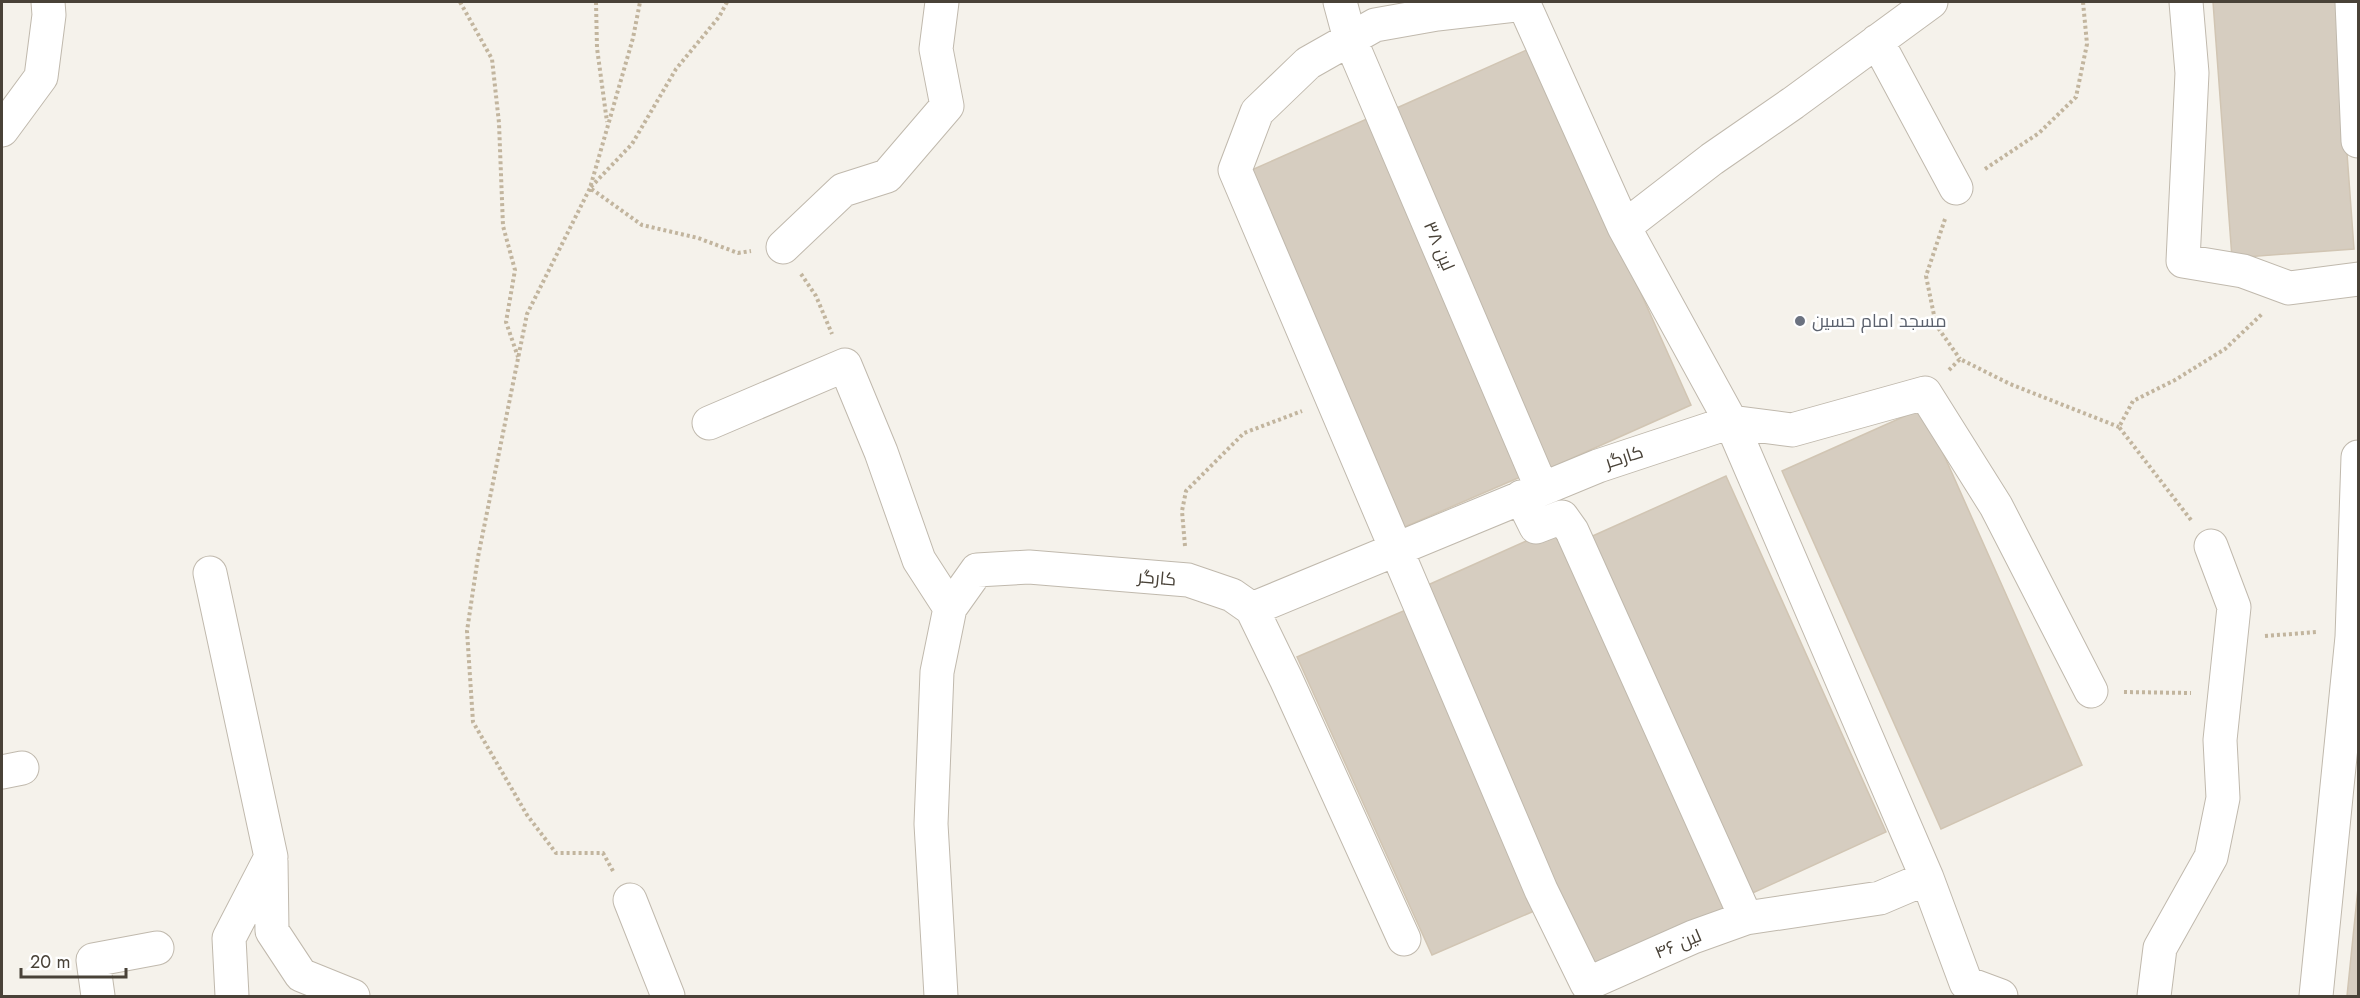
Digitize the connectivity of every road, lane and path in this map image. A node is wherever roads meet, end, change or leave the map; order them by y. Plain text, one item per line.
1 (48, 2) edge
2 (460, 2) edge
3 (596, 2) edge
4 (640, 2) edge
5 (727, 2) edge
6 (942, 2) edge
7 (1340, 2) edge
8 (2083, 2) edge
9 (2186, 2) edge
10 (2352, 2) edge
11 (1524, 3) edge
12 (1922, 4) edge
13 (1350, 39) junction
14 (1877, 41) junction
15 (608, 126) junction
16 (2, 130) edge
17 (2358, 141) edge
18 (590, 188) junction
19 (1956, 188) junction
20 (1624, 227) junction
21 (783, 247) junction
22 (2358, 279) edge
23 (2289, 288) junction
24 (519, 358) junction
25 (1960, 358) junction
26 (845, 365) junction
27 (1925, 393) junction
28 (1332, 400) junction
29 (1731, 422) junction
30 (709, 423) dead end
31 (2119, 427) junction
32 (2358, 458) edge
33 (1532, 493) junction
34 (2211, 546) joint
35 (1395, 549) junction
36 (210, 573) dead end
37 (1188, 580) junction
38 (950, 608) junction
39 (1252, 609) junction
40 (2232, 628) junction
41 (2355, 638) edge
42 (2091, 691) joint
43 (2225, 694) junction
44 (271, 857) junction
45 (1927, 878) junction
46 (630, 900) joint
47 (1746, 918) junction
48 (1404, 939) dead end
49 (158, 948) dead end
50 (99, 996) edge
51 (231, 996) edge
52 (353, 996) edge
53 (668, 996) edge
54 (941, 996) edge
55 (2001, 996) edge
56 (2154, 996) edge
57 (2316, 996) edge

1 - 16 street
2 - 24 path
3 - 15 path
4 - 15 path
5 - 18 path
6 - 21 street
7 - 13 street, لین ۳۸
8 - 19 path
9 - 23 street
10 - 17 street
11 - 13 street
11 - 20 street
12 - 14 street
13 - 28 street
13 - 33 street, لین ۳۸
14 - 19 street
14 - 20 street
15 - 18 path
18 - 21 path
18 - 24 path
19 - 25 path
20 - 29 street
21 - 26 path
22 - 23 street
23 - 31 path
24 - 46 path
25 - 27 path
25 - 31 path
26 - 30 street
26 - 38 street
27 - 29 street
27 - 42 street
28 - 35 street
28 - 37 path
29 - 33 street, کارگر
29 - 45 street
31 - 34 path
32 - 41 street
33 - 35 street, کارگر
33 - 47 street
34 - 40 street
35 - 39 street, کارگر
35 - 47 street, لین ۴۶
36 - 44 street
37 - 38 street, کارگر
37 - 39 street, کارگر
38 - 54 street, کارگر
39 - 48 street
40 - 41 path
40 - 43 street
41 - 57 street
42 - 43 path
43 - 56 street
44 - 51 street
44 - 52 street
45 - 47 street
45 - 55 street
46 - 53 street
49 - 50 street

